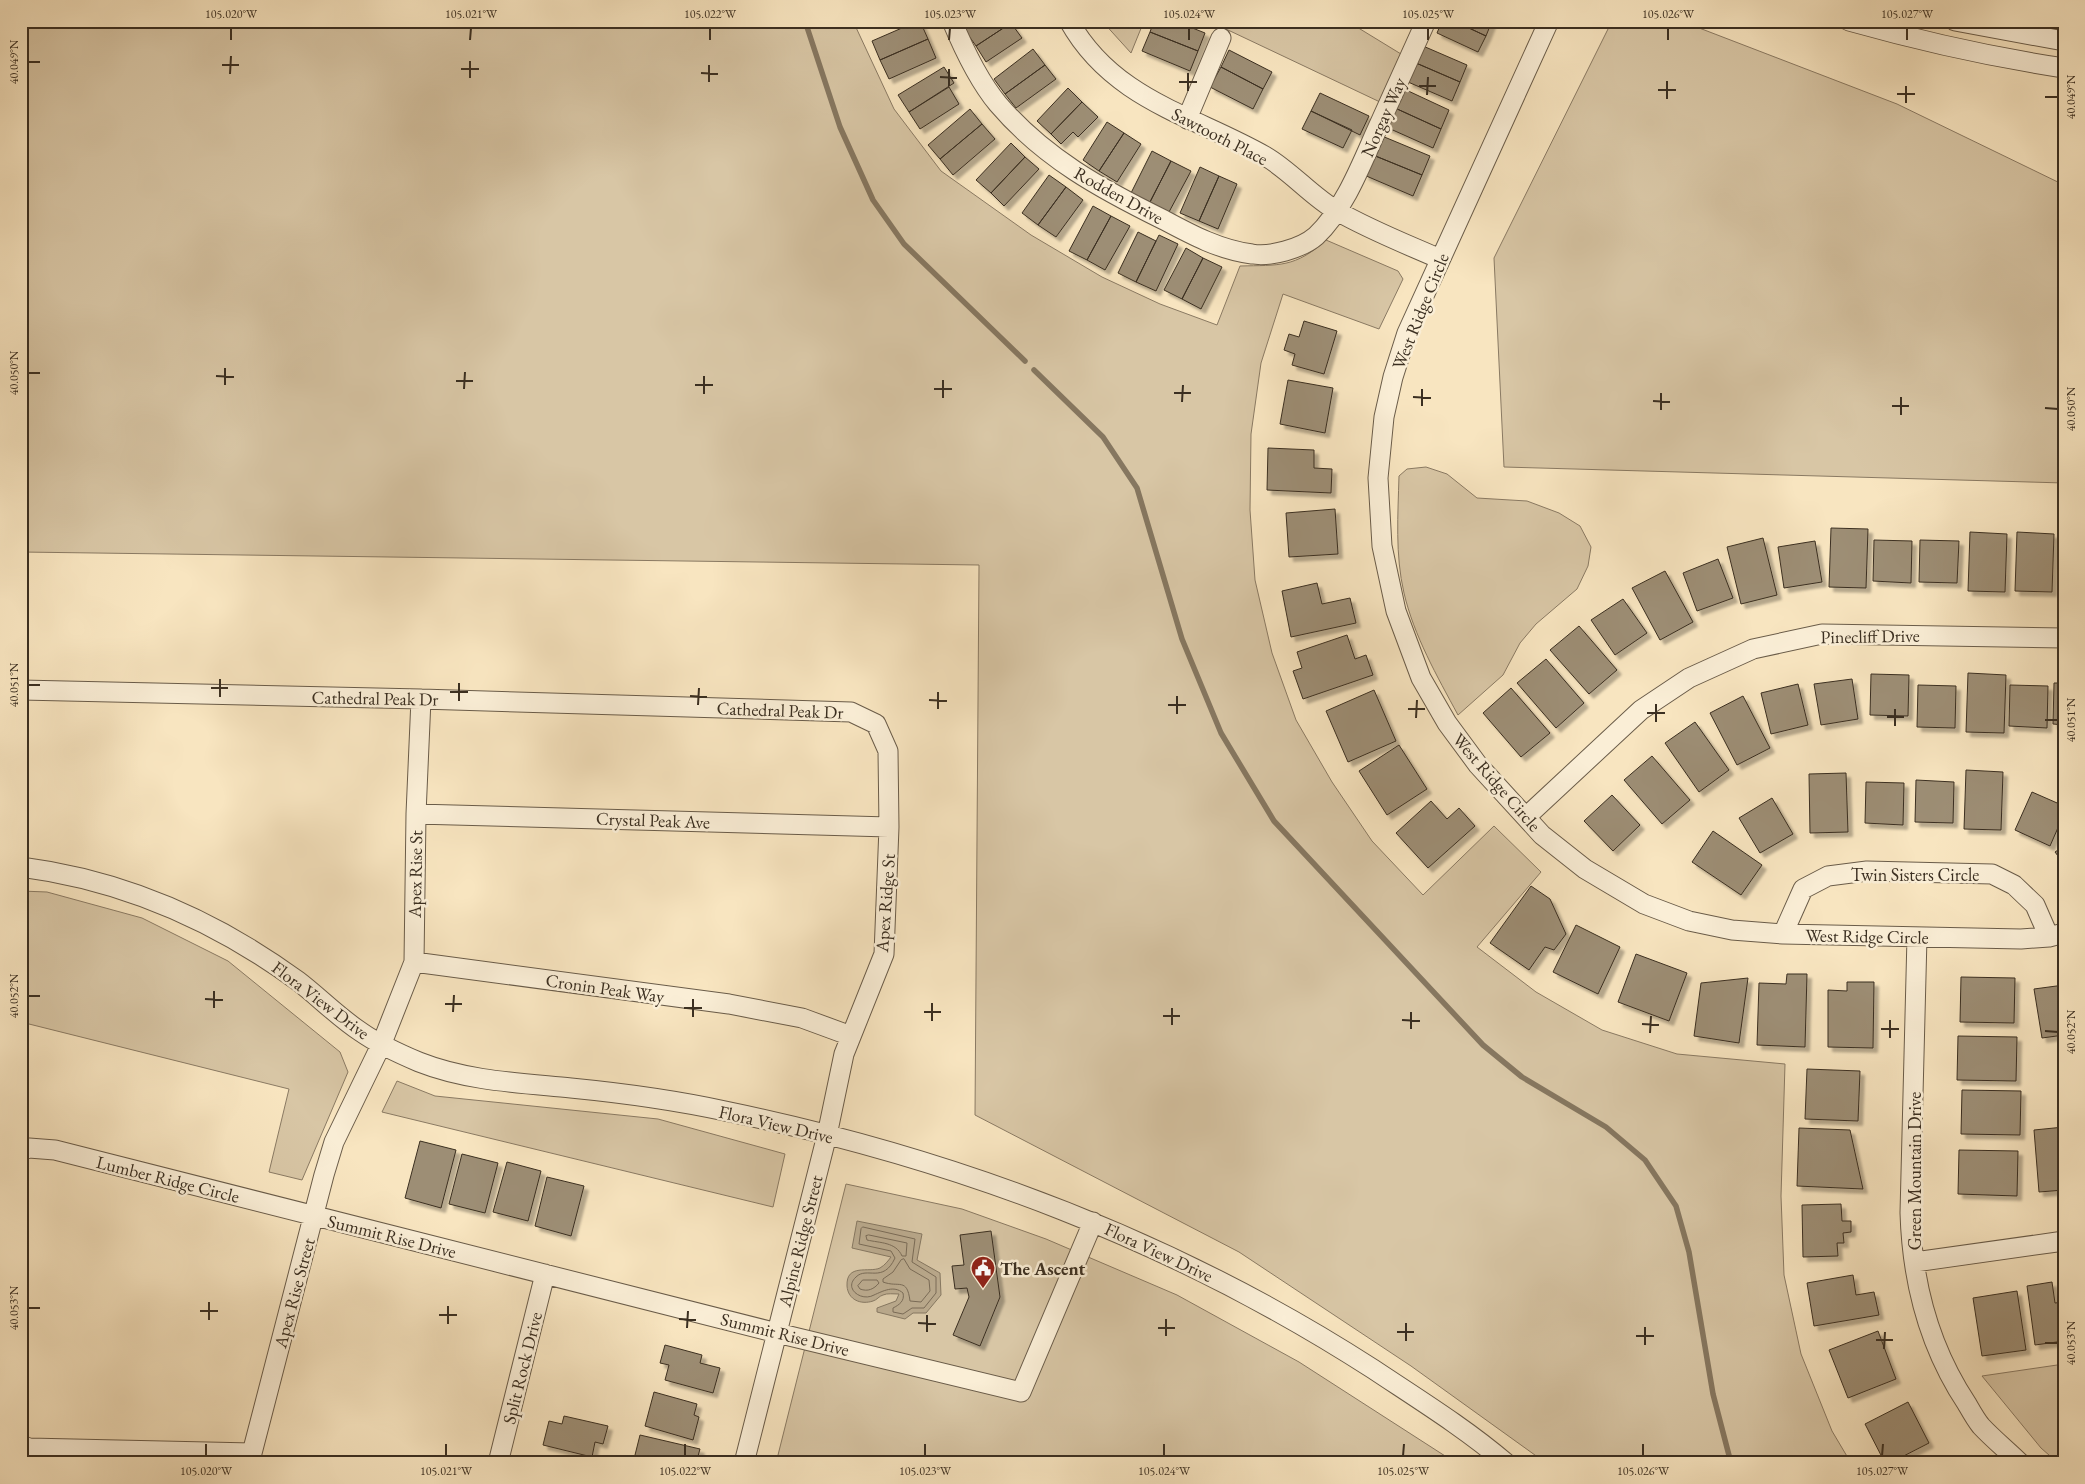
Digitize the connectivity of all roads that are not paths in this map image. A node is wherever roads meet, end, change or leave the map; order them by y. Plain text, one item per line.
1 (952, 21) edge
2 (1069, 21) edge
3 (1426, 21) edge
4 (1549, 21) edge
5 (1849, 21) edge
6 (1955, 21) edge
7 (1221, 38) dead end
8 (2064, 41) edge
9 (2064, 68) edge
10 (1187, 118) junction
11 (1336, 210) junction
12 (1440, 259) junction
13 (2064, 638) edge
14 (21, 690) edge
15 (421, 699) junction
16 (876, 724) joint
17 (416, 814) junction
18 (1526, 817) junction
19 (889, 826) junction
20 (21, 867) edge
21 (1782, 934) junction
22 (2056, 935) edge
23 (1917, 937) junction
24 (414, 962) junction
25 (851, 1036) junction
26 (382, 1043) junction
27 (827, 1135) junction
28 (21, 1151) edge
29 (313, 1217) junction
30 (1093, 1222) junction
31 (2064, 1241) edge
32 (1915, 1262) junction
33 (545, 1274) junction
34 (777, 1333) junction
35 (21, 1445) edge
36 (251, 1458) edge
37 (498, 1463) edge
38 (744, 1463) edge
39 (1506, 1463) edge
40 (2020, 1463) edge

1 - 11 street, Rodden Drive
2 - 10 street, Sawtooth Place
3 - 11 street, Norgay Way
4 - 12 street, West Ridge Circle
5 - 9 street
6 - 8 street
7 - 10 street
10 - 11 street, Sawtooth Place
11 - 12 street, Sawtooth Place
12 - 18 street, West Ridge Circle
13 - 18 street, Pinecliff Drive
14 - 15 street, Cathedral Peak Dr
15 - 16 street, Cathedral Peak Dr
15 - 17 street, Apex Rise St
16 - 19 street, Apex Ridge St
17 - 19 street, Crystal Peak Ave
17 - 24 street, Apex Rise St
18 - 21 street, West Ridge Circle
19 - 25 street, Apex Ridge St
20 - 26 street, Flora View Drive
21 - 22 street, Twin Sisters Circle
21 - 23 street, West Ridge Circle
22 - 23 street, West Ridge Circle
23 - 32 street, Green Mountain Drive
24 - 25 street, Cronin Peak Way
24 - 26 street, Apex Rise St
25 - 27 street, Apex Ridge St
26 - 27 street, Flora View Drive
26 - 29 street, Apex Rise Street
27 - 30 street, Flora View Drive
27 - 34 street, Alpine Ridge Street
28 - 29 street, Lumber Ridge Circle
29 - 33 street, Summit Rise Drive
29 - 36 street, Apex Rise Street
30 - 34 street, Summit Rise Drive
30 - 39 street, Flora View Drive
31 - 32 street
32 - 40 street, Green Mountain Drive
33 - 34 street, Summit Rise Drive
33 - 37 street, Split Rock Drive
34 - 38 street, Alpine Ridge Street
35 - 36 street

